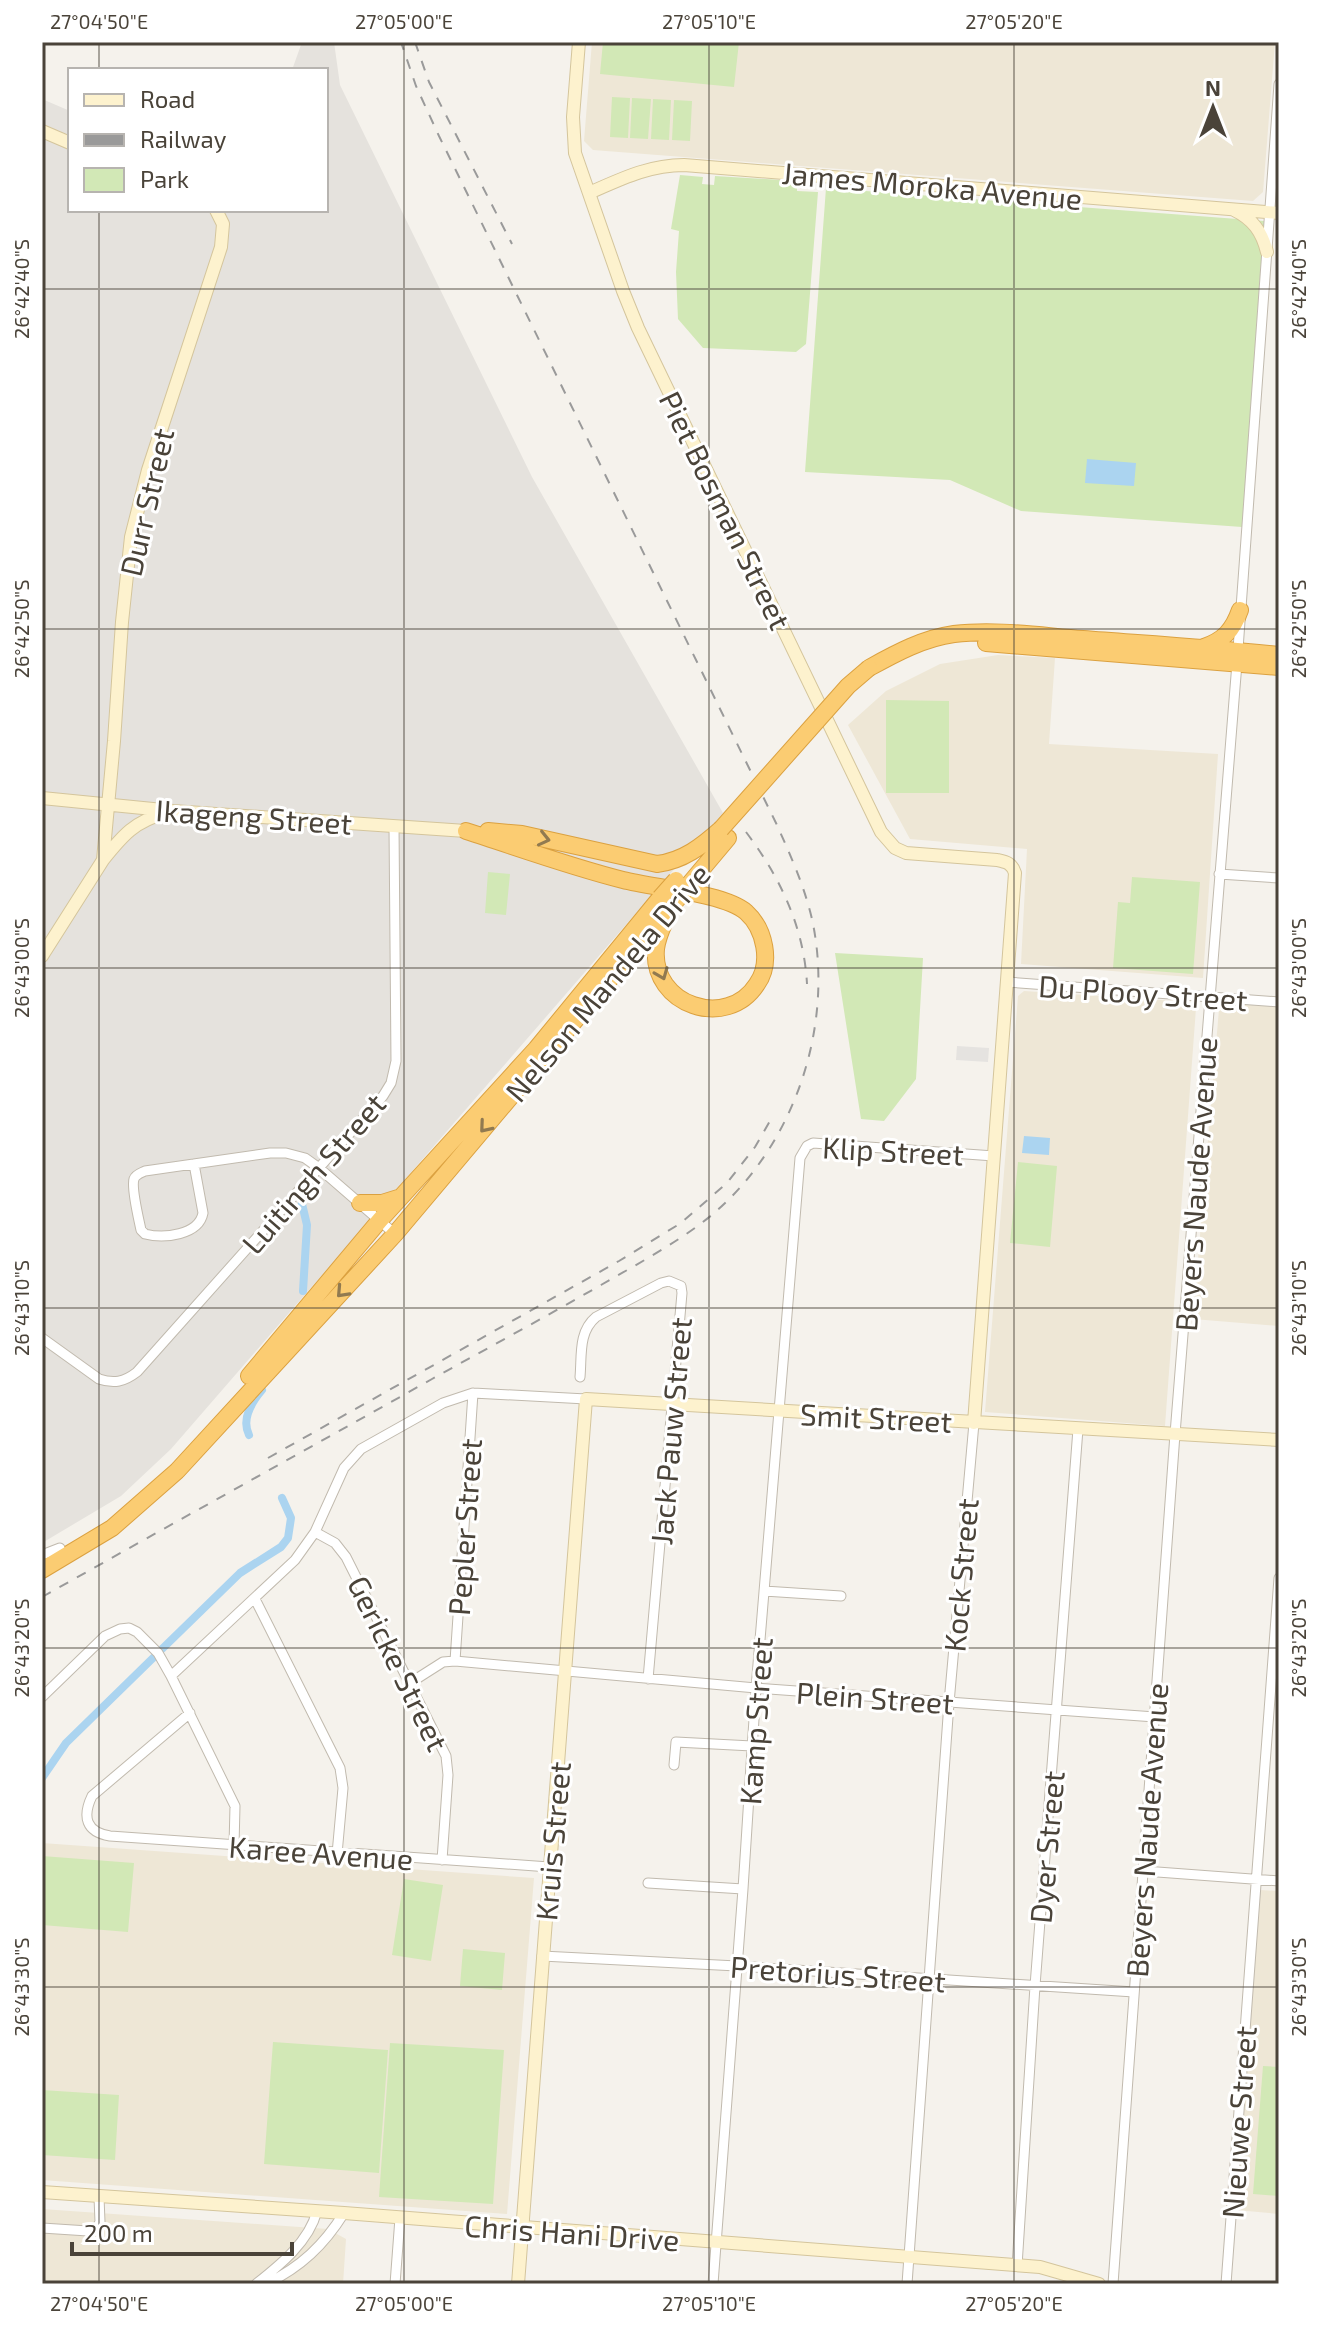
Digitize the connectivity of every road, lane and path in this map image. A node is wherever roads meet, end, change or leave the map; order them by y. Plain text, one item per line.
1 (579, 42) edge
2 (1279, 84) edge
3 (42, 131) edge
4 (68, 142) edge
5 (589, 193) junction
6 (1230, 208) junction
7 (217, 212) edge
8 (1274, 212) edge
9 (1267, 252) junction
10 (1240, 610) junction
11 (1202, 648) junction
12 (1279, 655) edge
13 (1237, 657) junction
14 (1279, 667) edge
15 (871, 674) junction
16 (42, 798) edge
17 (109, 805) junction
18 (173, 811) junction
19 (394, 826) junction
20 (466, 831) junction
21 (724, 833) junction
22 (103, 860) junction
23 (1013, 867) joint
24 (1219, 874) junction
25 (1279, 878) edge
26 (677, 892) junction
27 (42, 956) edge
28 (1007, 982) junction
29 (1210, 997) junction
30 (1279, 1002) edge
31 (994, 1156) junction
32 (800, 1158) joint
33 (194, 1164) junction
34 (319, 1168) junction
35 (401, 1197) junction
36 (360, 1203) junction
37 (380, 1220) junction
38 (395, 1234) junction
39 (42, 1338) edge
40 (580, 1377) dead end
41 (473, 1393) junction
42 (586, 1399) junction
43 (673, 1405) junction
44 (779, 1411) junction
45 (974, 1423) junction
46 (1078, 1429) junction
47 (1175, 1434) junction
48 (1279, 1440) edge
49 (315, 1532) junction
50 (42, 1556) edge
51 (42, 1570) edge
52 (1279, 1578) edge
53 (764, 1591) junction
54 (841, 1596) dead end
55 (255, 1599) junction
56 (455, 1661) junction
57 (566, 1671) junction
58 (171, 1676) junction
59 (648, 1679) junction
60 (410, 1683) junction
61 (756, 1688) junction
62 (42, 1697) edge
63 (949, 1703) junction
64 (1057, 1709) junction
65 (190, 1713) junction
66 (1155, 1717) junction
67 (752, 1746) junction
68 (674, 1765) dead end
69 (234, 1846) junction
70 (337, 1854) junction
71 (442, 1860) junction
72 (549, 1867) junction
73 (1144, 1871) junction
74 (1256, 1879) junction
75 (1279, 1881) edge
76 (648, 1883) dead end
77 (743, 1889) junction
78 (542, 1956) junction
79 (737, 1966) junction
80 (930, 1979) junction
81 (1035, 1986) junction
82 (1134, 1992) junction
83 (42, 2192) edge
84 (99, 2197) junction
85 (317, 2211) junction
86 (344, 2213) junction
87 (400, 2218) junction
88 (42, 2228) edge
89 (522, 2228) junction
90 (716, 2243) junction
91 (909, 2258) junction
92 (1017, 2266) junction
93 (256, 2284) edge
94 (266, 2284) edge
95 (395, 2284) edge
96 (518, 2284) edge
97 (713, 2284) edge
98 (907, 2284) edge
99 (1099, 2284) edge
100 (1113, 2284) edge
101 (1226, 2284) edge

1 - 5 street, Piet Bosman Street
2 - 8 street, Beyers Naude Avenue
3 - 4 street
5 - 6 street, James Moroka Avenue
5 - 23 street, Piet Bosman Street
6 - 8 street, James Moroka Avenue
6 - 9 street
7 - 17 street, Durr Street
8 - 9 street, Beyers Naude Avenue
9 - 10 street, Beyers Naude Avenue
10 - 11 highway
10 - 13 street, Beyers Naude Avenue
11 - 13 highway, Nelson Mandela Drive
11 - 15 highway, Nelson Mandela Drive
12 - 13 highway, Nelson Mandela Drive
13 - 14 highway, Nelson Mandela Drive
13 - 15 highway, Nelson Mandela Drive
13 - 24 street, Beyers Naude Avenue
15 - 21 highway, Nelson Mandela Drive
16 - 17 street, Ikageng Street
17 - 18 street, Ikageng Street
17 - 22 street, Durr Street
18 - 19 street, Ikageng Street
18 - 22 street
19 - 20 street, Ikageng Street
19 - 34 street, Luitingh Street
20 -> 21 highway
26 -> 20 highway
21 - 26 highway, Nelson Mandela Drive
22 - 27 street
23 - 28 street, Kock Street
24 - 25 street
24 - 29 street, Beyers Naude Avenue
26 - 35 highway, Nelson Mandela Drive
26 -> 38 highway, Nelson Mandela Drive
28 - 29 street, Du Plooy Street
28 - 31 street, Kock Street
29 - 30 street, Du Plooy Street
29 - 47 street, Beyers Naude Avenue
31 - 32 street, Klip Street
31 - 45 street, Kock Street
32 - 44 street, Kamp Street
33 - 33 street
33 - 34 street
34 - 36 street
34 - 39 street, Luitingh Street
35 - 36 highway
35 - 37 highway, Nelson Mandela Drive
36 - 37 street
37 - 38 street
37 - 50 highway, Nelson Mandela Drive
38 -> 51 highway, Nelson Mandela Drive
40 - 43 street, Jack Pauw Street
41 - 42 street, Smit Street
41 - 49 street
41 - 56 street, Pepler Street
42 - 43 street, Smit Street
42 - 57 street, Kruis Street
43 - 44 street, Smit Street
43 - 59 street, Jack Pauw Street
44 - 45 street, Smit Street
44 - 53 street, Kamp Street
45 - 46 street, Smit Street
45 - 63 street, Kock Street
46 - 47 street, Smit Street
46 - 64 street, Dyer Street
47 - 48 street, Smit Street
47 - 66 street, Beyers Naude Avenue
49 - 55 street
49 - 60 street, Gericke Street
52 - 74 street, Nieuwe Street
53 - 54 street
53 - 61 street, Kamp Street
55 - 58 street
55 - 70 street
56 - 57 street, Plein Street
56 - 60 street, Plein Street
57 - 59 street, Plein Street
57 - 72 street, Kruis Street
58 - 62 street
58 - 65 street
59 - 61 street, Plein Street
60 - 71 street, Gericke Street
61 - 63 street, Plein Street
61 - 67 street, Kamp Street
63 - 64 street, Plein Street
63 - 80 street, Kock Street
64 - 66 street, Plein Street
64 - 81 street, Dyer Street
65 - 69 street
65 - 69 street, Karee Avenue
66 - 73 street, Beyers Naude Avenue
67 - 68 street
67 - 77 street, Kamp Street
69 - 70 street, Karee Avenue
70 - 71 street, Karee Avenue
71 - 72 street, Karee Avenue
72 - 78 street, Kruis Street
73 - 74 street
73 - 82 street, Beyers Naude Avenue
74 - 75 street
74 - 101 street, Nieuwe Street
76 - 77 street
77 - 79 street, Kamp Street
78 - 79 street, Pretorius Street
78 - 89 street, Kruis Street
79 - 80 street, Pretorius Street
79 - 90 street, Kamp Street
80 - 81 street, Pretorius Street
80 - 91 street, Kock Street
81 - 82 street, Pretorius Street
81 - 92 street, Dyer Street
82 - 100 street, Beyers Naude Avenue
83 - 84 street, Chris Hani Drive
84 - 85 street, Chris Hani Drive
84 - 88 street
85 - 86 street, Chris Hani Drive
85 - 93 street
86 - 87 street, Chris Hani Drive
86 - 94 street
87 - 89 street, Chris Hani Drive
87 - 95 street
89 - 90 street, Chris Hani Drive
89 - 96 street, Kruis Street
90 - 91 street, Chris Hani Drive
90 - 97 street, Kamp Street
91 - 92 street, Chris Hani Drive
91 - 98 street, Kock Street
92 - 99 street, Chris Hani Drive

